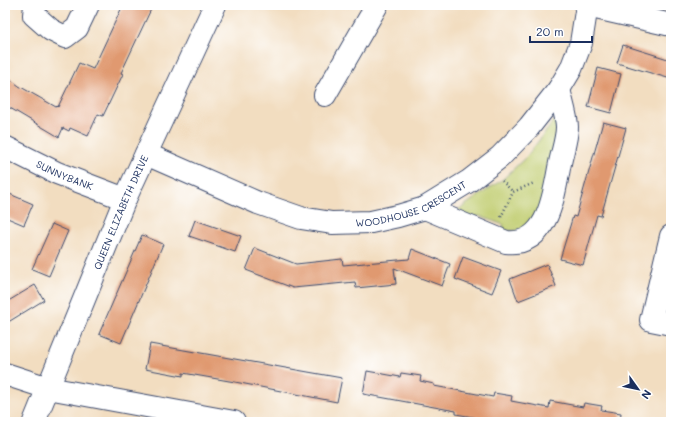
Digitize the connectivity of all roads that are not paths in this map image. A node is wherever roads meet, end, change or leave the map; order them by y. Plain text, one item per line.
1 (35, 5) edge
2 (88, 5) edge
3 (215, 5) edge
4 (377, 5) edge
5 (587, 5) edge
6 (671, 25) edge
7 (559, 89) junction
8 (325, 95) dead end
9 (5, 147) edge
10 (146, 154) junction
11 (125, 199) junction
12 (425, 208) junction
13 (671, 236) edge
14 (671, 324) edge
15 (5, 374) edge
16 (48, 388) junction
17 (34, 422) edge
18 (234, 422) edge

1 - 2 street
3 - 10 street, QUEEN ELIZABETH DRIVE
4 - 8 street
5 - 6 street
5 - 7 street, WOODHOUSE CRESCENT
7 - 12 street, WOODHOUSE CRESCENT
7 - 12 street
9 - 11 street, SUNNYBANK
10 - 11 street, QUEEN ELIZABETH DRIVE
10 - 12 street, WOODHOUSE CRESCENT
11 - 16 street, QUEEN ELIZABETH DRIVE
13 - 14 street
15 - 16 street
16 - 17 street, QUEEN ELIZABETH DRIVE
16 - 18 street

